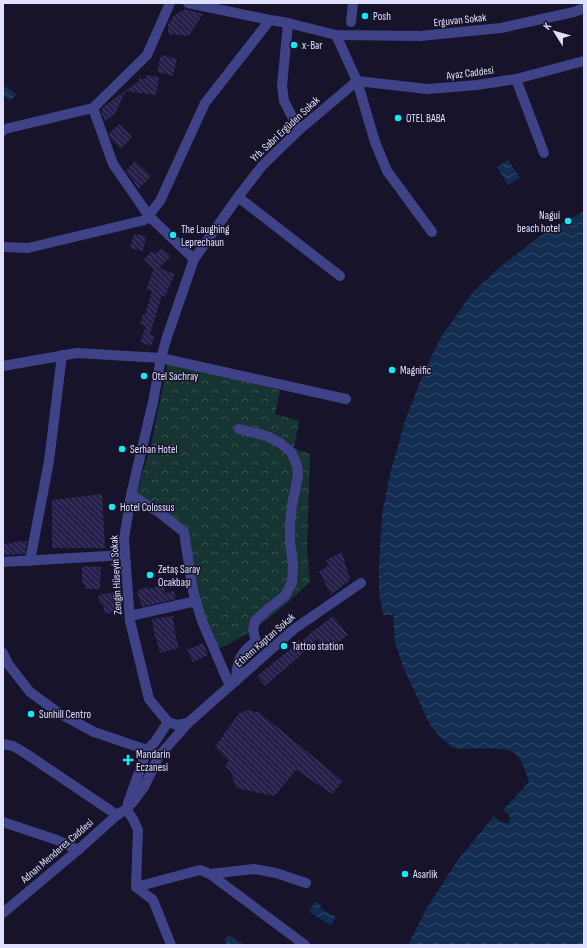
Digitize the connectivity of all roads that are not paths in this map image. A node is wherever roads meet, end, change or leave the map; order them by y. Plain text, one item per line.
1 (170, 3) edge
2 (188, 3) edge
3 (353, 3) edge
4 (584, 8) edge
5 (270, 20) junction
6 (351, 22) dead end
7 (288, 23) junction
8 (336, 34) junction
9 (584, 61) edge
10 (516, 79) junction
11 (357, 81) junction
12 (93, 108) junction
13 (299, 130) junction
14 (3, 131) edge
15 (544, 153) dead end
16 (238, 197) junction
17 (149, 216) junction
18 (432, 232) dead end
19 (3, 247) edge
20 (194, 259) junction
21 (340, 276) dead end
22 (62, 355) junction
23 (161, 358) junction
24 (3, 366) edge
25 (346, 399) dead end
26 (239, 429) dead end
27 (131, 495) junction
28 (125, 555) junction
29 (30, 560) junction
30 (3, 562) edge
31 (361, 583) dead end
32 (196, 601) junction
33 (130, 616) junction
34 (3, 653) edge
35 (233, 683) junction
36 (168, 722) junction
37 (188, 723) junction
38 (3, 744) edge
39 (147, 750) junction
40 (159, 756) junction
41 (126, 809) junction
42 (116, 815) junction
43 (3, 822) edge
44 (78, 850) junction
45 (210, 874) junction
46 (306, 883) dead end
47 (136, 886) junction
48 (3, 912) edge
49 (171, 945) edge
50 (305, 945) edge

1 - 12 street
2 - 5 street, Erguvan Sokak
3 - 6 street
4 - 8 street, Erguvan Sokak
5 - 7 street, Erguvan Sokak
5 - 17 street
7 - 8 street, Erguvan Sokak
7 - 13 street
8 - 11 street
9 - 10 street, Ayaz Caddesi
10 - 11 street, Ayaz Caddesi
10 - 15 street
11 - 13 street, Yrb. Sabri Ergüden Sokak
11 - 18 street
12 - 14 street
12 - 17 street
13 - 16 street, Yrb. Sabri Ergüden Sokak
16 - 20 street, Yrb. Sabri Ergüden Sokak
16 - 21 street
17 - 19 street
17 - 20 street
20 - 23 street, Zengin Hüseyin Sokak
22 - 23 street
22 - 24 street
22 - 29 street
23 - 25 street
23 - 27 street, Zengin Hüseyin Sokak
26 - 35 street
27 - 28 street, Zengin Hüseyin Sokak
27 - 32 street
28 - 29 street
28 - 33 street, Zengin Hüseyin Sokak
29 - 30 street
31 - 35 street, Ethem Kaptan Sokak
32 - 33 street
32 - 35 street
33 - 36 street, Zengin Hüseyin Sokak
34 - 39 street
35 - 37 street, Ethem Kaptan Sokak
36 - 37 street
36 - 39 street
37 - 40 street, Ethem Kaptan Sokak
38 - 42 street
39 - 40 street
39 - 41 street
40 - 41 street, Ethem Kaptan Sokak
41 - 42 street, Adnan Menderes Caddesi
41 - 47 street
42 - 44 street, Adnan Menderes Caddesi
43 - 44 street
44 - 48 street, Adnan Menderes Caddesi
45 - 46 street
45 - 47 street
45 - 50 street
47 - 49 street

